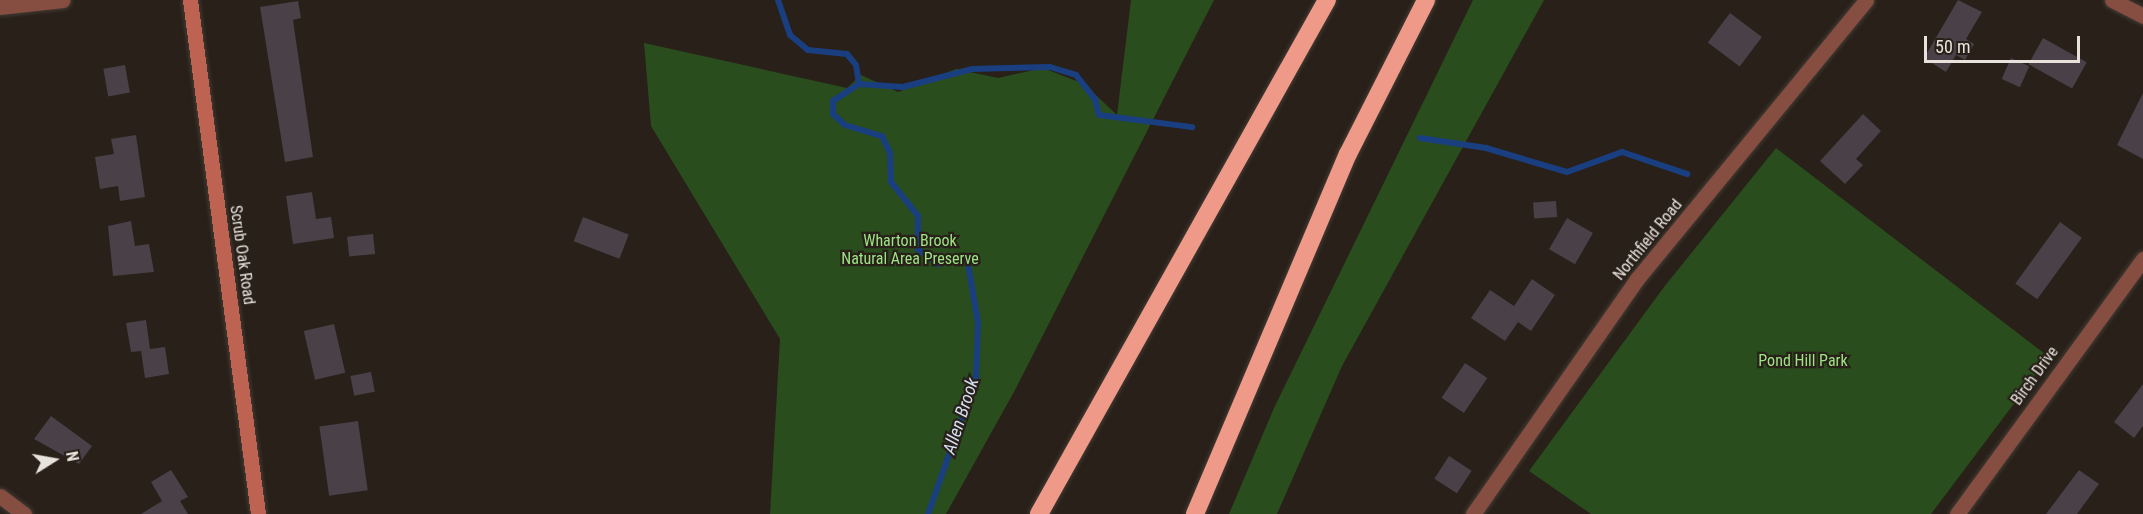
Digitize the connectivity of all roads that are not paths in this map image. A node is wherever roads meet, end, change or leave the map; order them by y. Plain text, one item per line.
1 (63, 0) edge
2 (190, 0) edge
3 (1327, 0) edge
4 (1426, 0) edge
5 (1866, 0) edge
6 (2112, 0) edge
7 (0, 7) edge
8 (2143, 16) edge
9 (2143, 260) edge
10 (0, 496) edge
11 (24, 514) edge
12 (258, 514) edge
13 (1039, 514) edge
14 (1195, 514) edge
15 (1473, 514) edge
16 (1957, 514) edge

1 - 7 street
2 - 12 main road, Scrub Oak Road
3 - 13 highway
4 - 14 highway
5 - 15 street, Northfield Road
6 - 8 street
9 - 16 street, Birch Drive
10 - 11 street

